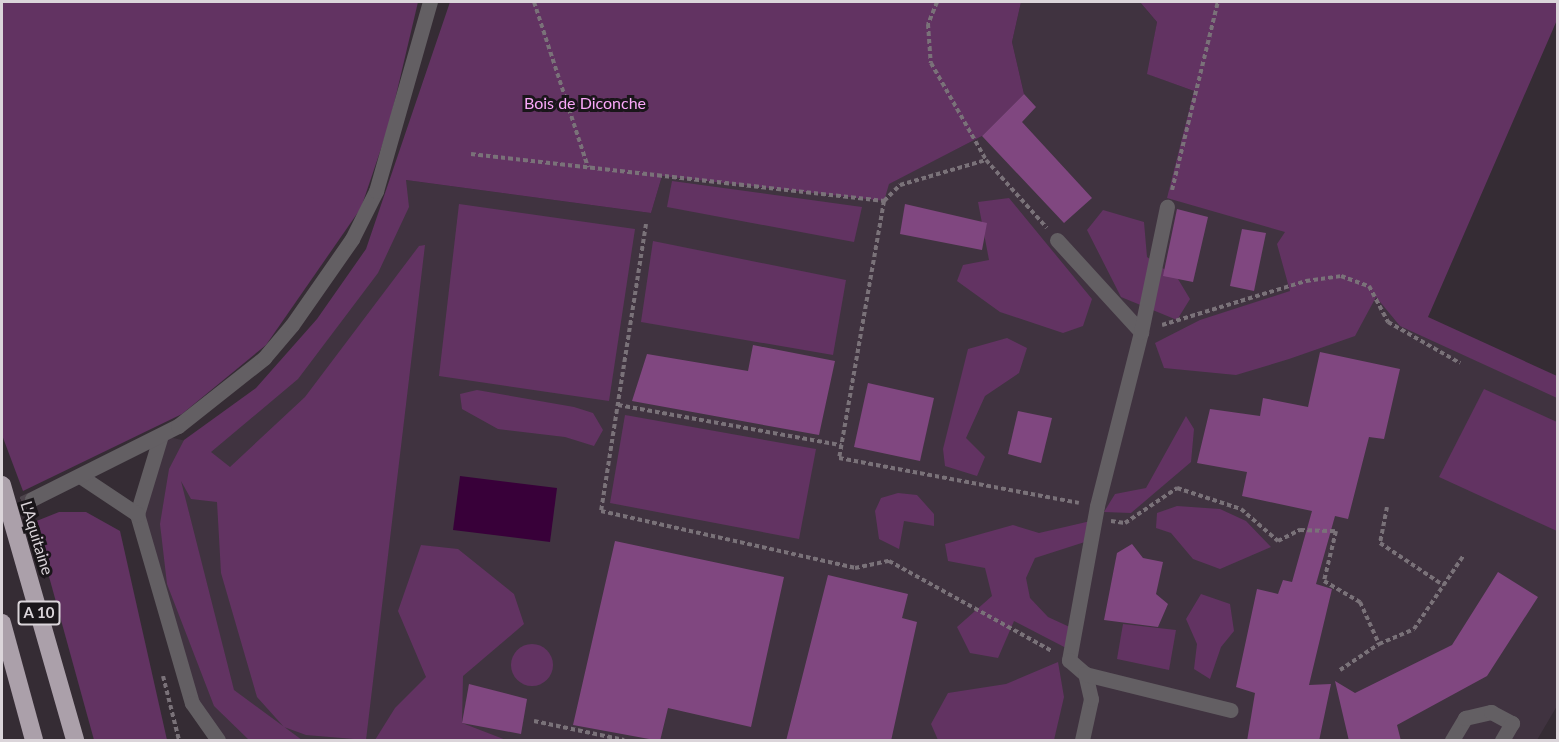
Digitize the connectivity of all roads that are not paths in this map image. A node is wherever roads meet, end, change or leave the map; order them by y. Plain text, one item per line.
1 (430, 2) edge
2 (1167, 207) road end
3 (1057, 240) road end
4 (1141, 332) junction
5 (161, 435) junction
6 (80, 476) junction
7 (2, 485) edge
8 (32, 499) tunnel mouth
9 (137, 514) junction
10 (2, 622) edge
11 (1085, 674) junction
12 (1232, 710) dead end
13 (34, 741) edge
14 (75, 741) edge
15 (218, 741) edge
16 (1082, 741) edge
17 (1452, 741) edge
18 (1502, 741) edge

1 - 5 street
2 - 4 street
3 - 4 street
4 - 11 street
5 - 6 street
5 - 9 street
6 - 8 street
6 - 9 street
7 - 14 highway, L'Aquitaine / A 10
9 - 15 street
10 - 13 highway, A 10
11 - 12 street
11 - 16 street
17 - 18 street

